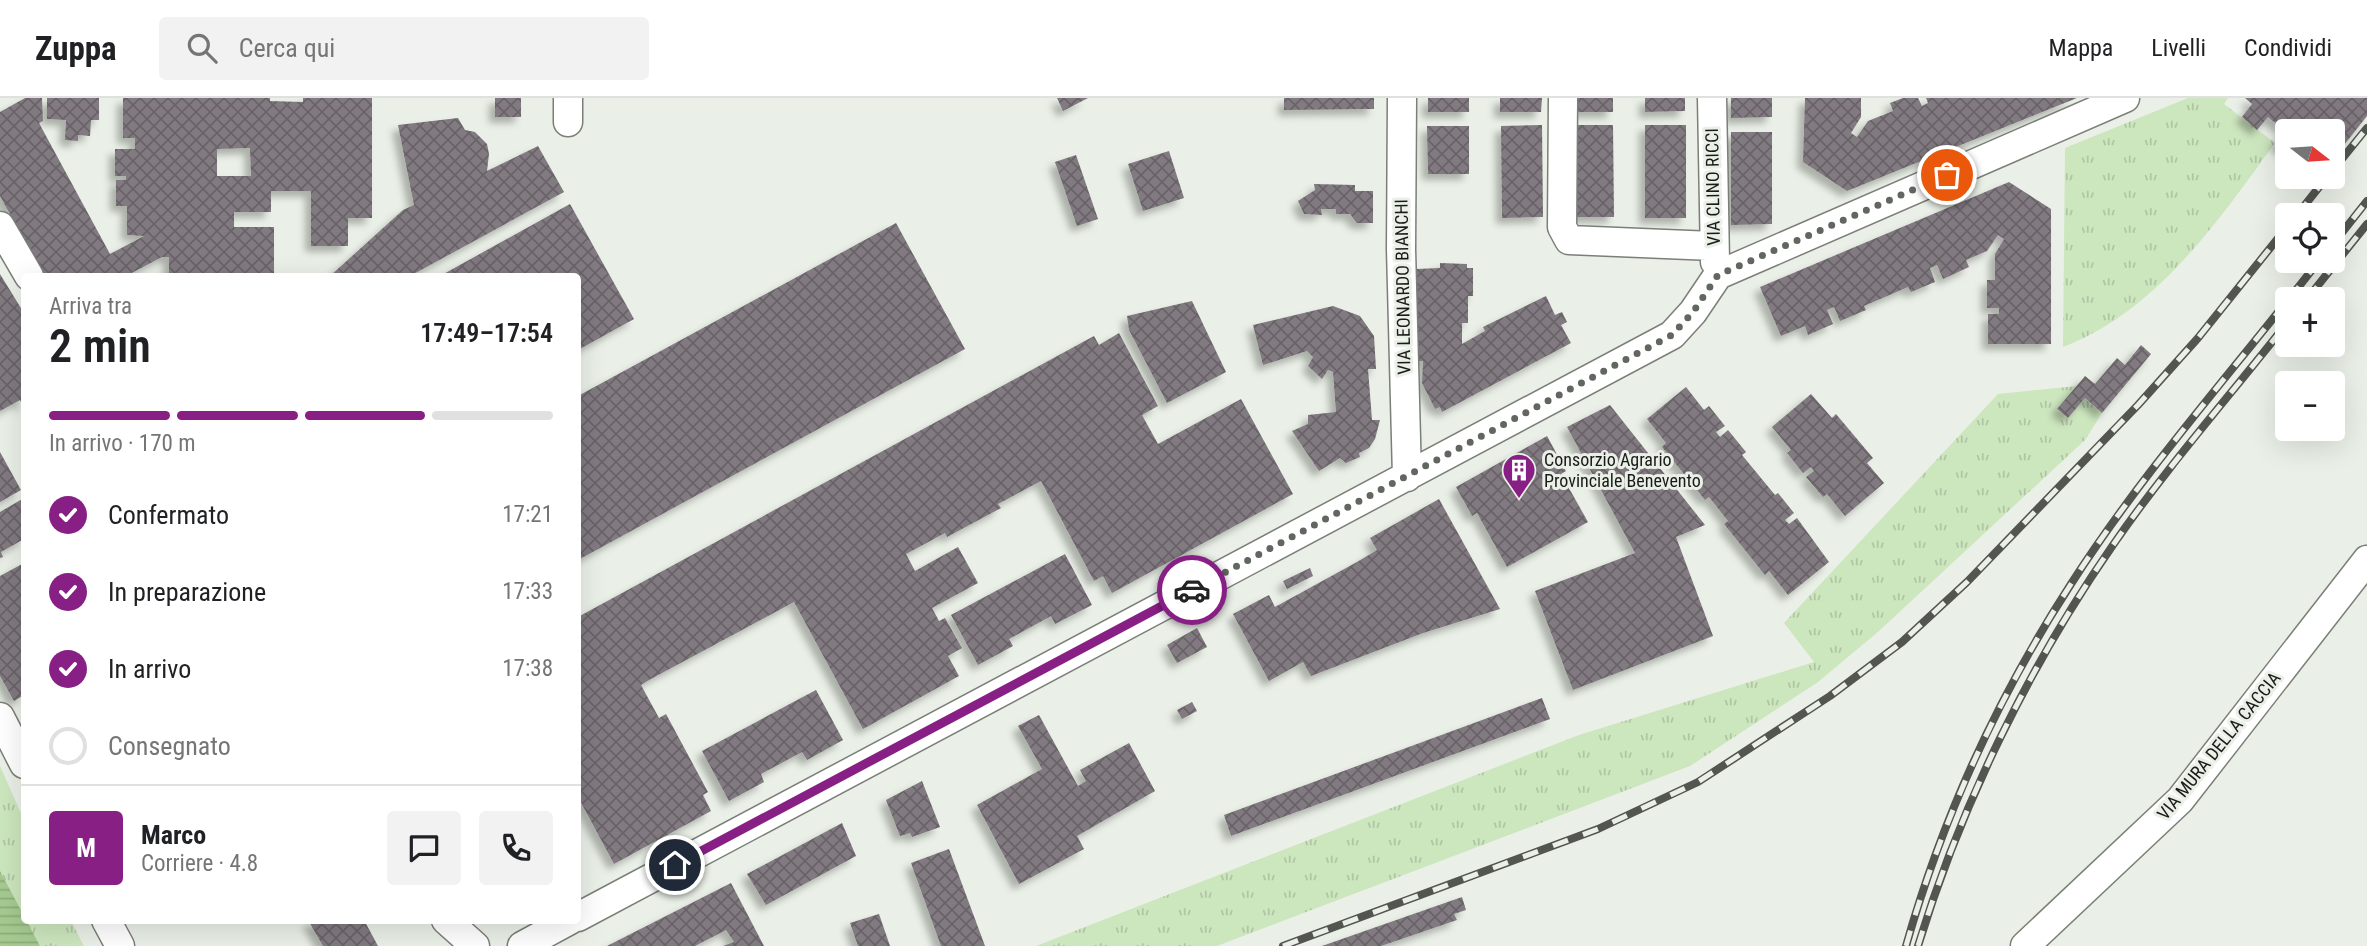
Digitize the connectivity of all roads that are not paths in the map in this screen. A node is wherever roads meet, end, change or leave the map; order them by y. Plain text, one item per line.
1 (1402, 98) edge
2 (1563, 98) edge
3 (1712, 98) edge
4 (2125, 98) edge
5 (0, 226) edge
6 (1713, 246) junction
7 (27, 273) edge
8 (1718, 275) junction
9 (1407, 477) junction
10 (2367, 560) edge
11 (0, 717) edge
12 (21, 758) edge
13 (581, 914) edge
14 (108, 924) edge
15 (450, 924) edge
16 (563, 924) edge
17 (120, 946) edge
18 (475, 946) edge
19 (522, 946) edge
20 (2025, 946) edge

1 - 9 street, VIA LEONARDO BIANCHI
2 - 6 street
3 - 6 street, VIA CLINO RICCI
4 - 8 street
5 - 7 street
6 - 8 street, VIA CLINO RICCI
8 - 9 street
9 - 13 street
10 - 20 street, VIA MURA DELLA CACCIA
11 - 12 street
14 - 17 street
15 - 18 street
16 - 19 street

